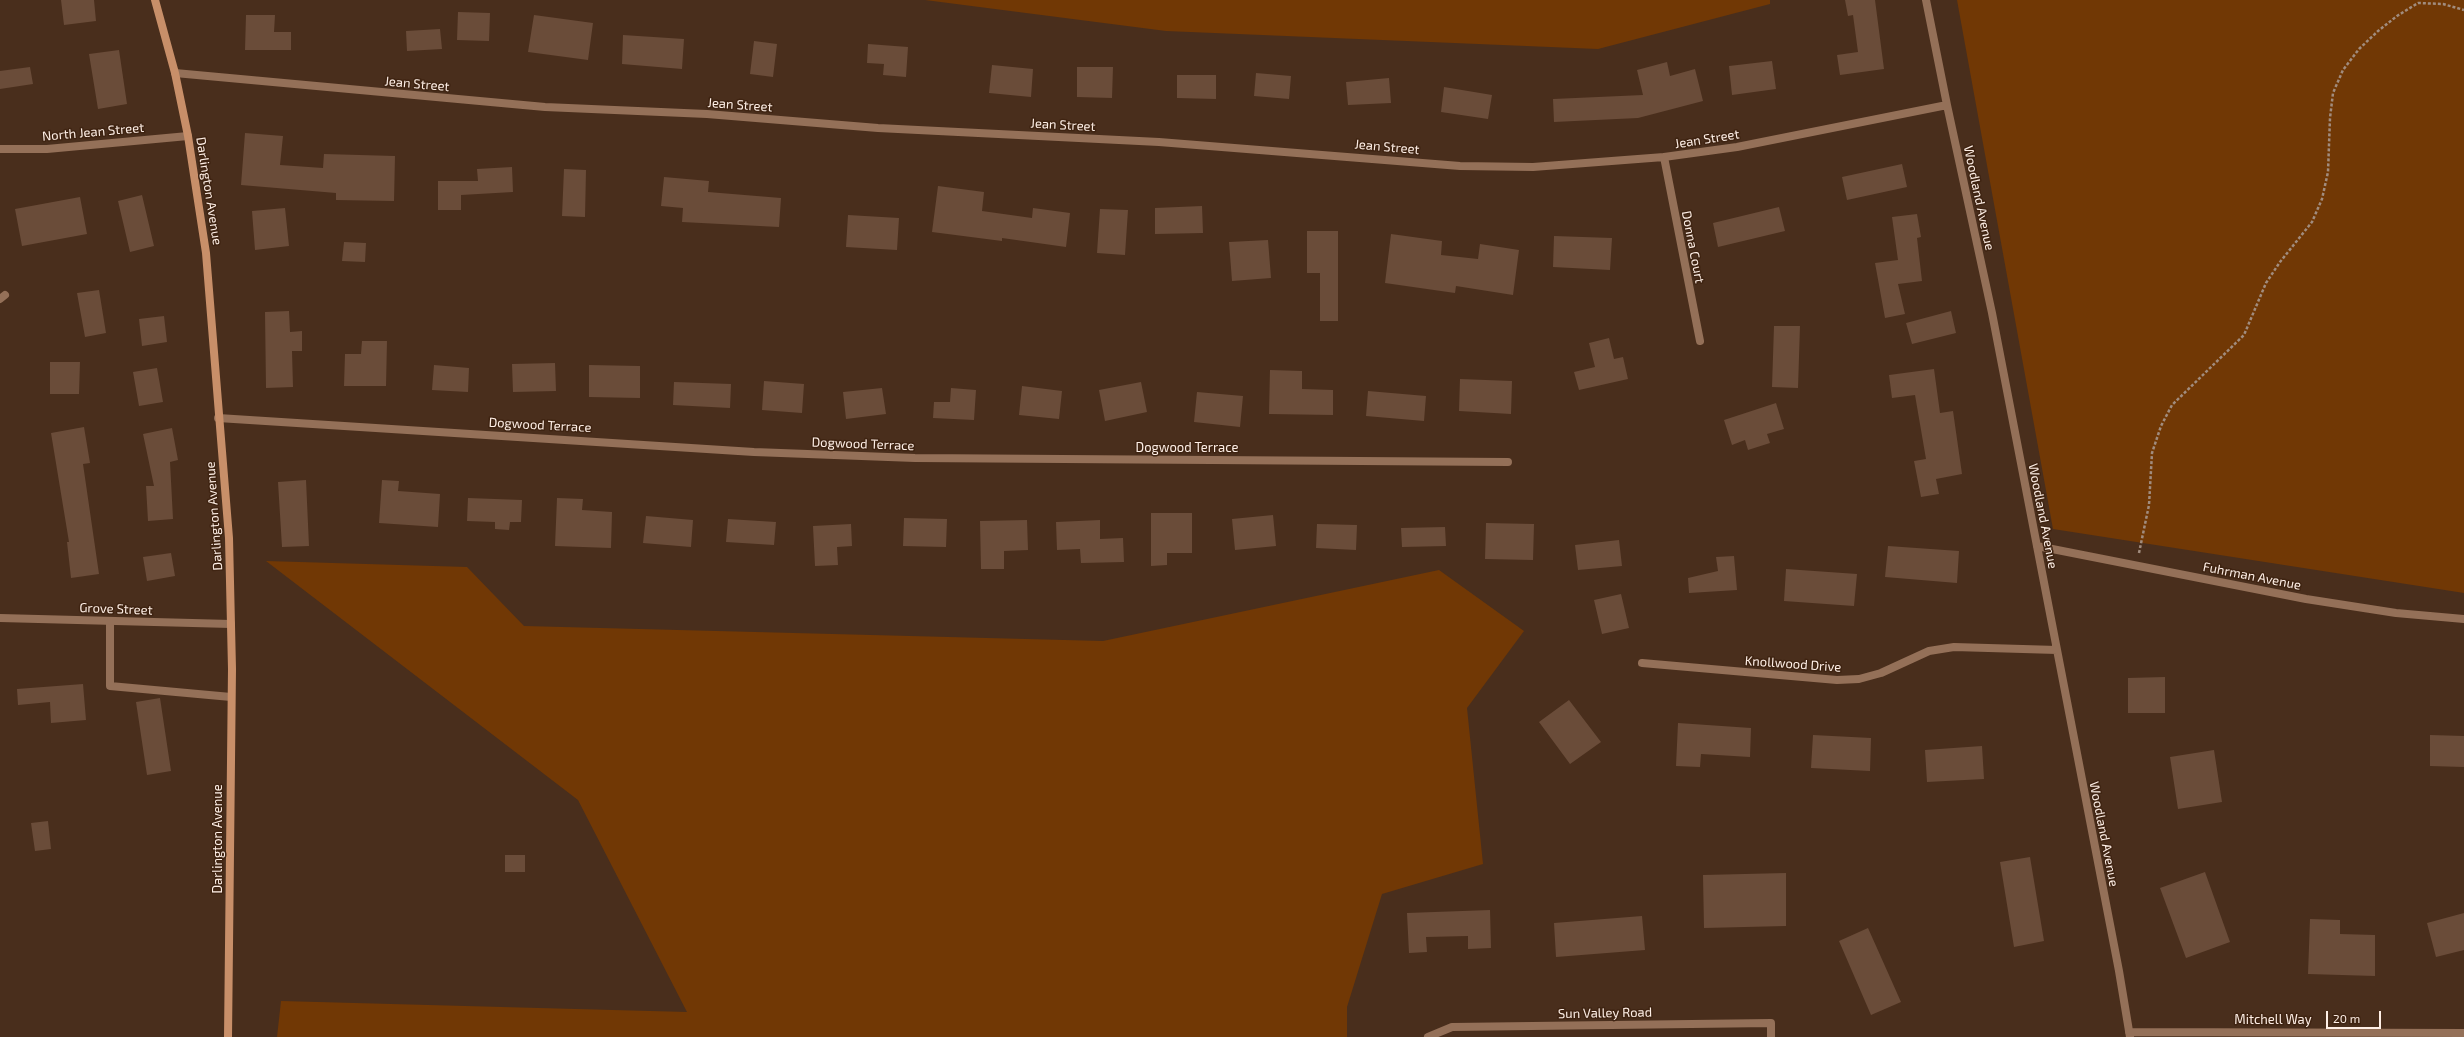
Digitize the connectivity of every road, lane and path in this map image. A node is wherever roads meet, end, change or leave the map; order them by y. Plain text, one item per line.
1 (155, 0) edge
2 (1926, 0) edge
3 (2464, 10) edge
4 (175, 73) junction
5 (1947, 105) junction
6 (188, 136) junction
7 (0, 149) edge
8 (1664, 157) junction
9 (1700, 341) dead end
10 (218, 418) junction
11 (1508, 462) dead end
12 (2037, 546) junction
13 (2137, 565) junction
14 (0, 618) edge
15 (2464, 619) edge
16 (110, 621) junction
17 (231, 624) junction
18 (2057, 650) junction
19 (1642, 663) dead end
20 (231, 697) junction
21 (2464, 1033) edge
22 (2130, 1035) edge
23 (228, 1037) edge
24 (1428, 1037) edge
25 (1771, 1037) edge

1 - 4 main road, Darlington Avenue
2 - 5 street, Woodland Avenue
3 - 13 path
4 - 6 main road, Darlington Avenue
4 - 8 street, Jean Street
5 - 8 street, Jean Street
5 - 12 street, Woodland Avenue
6 - 7 street, North Jean Street
6 - 10 main road, Darlington Avenue
8 - 9 street, Donna Court
10 - 11 street, Dogwood Terrace
10 - 17 main road, Darlington Avenue
12 - 13 street, Fuhrman Avenue
12 - 18 street, Woodland Avenue
13 - 15 street, Fuhrman Avenue
14 - 16 street, Grove Street
16 - 17 street, Grove Street
16 - 20 street
17 - 20 main road, Darlington Avenue
18 - 19 street, Knollwood Drive
18 - 22 street, Woodland Avenue
20 - 23 main road, Darlington Avenue
21 - 22 street, Mitchell Way
24 - 25 street, Sun Valley Road

